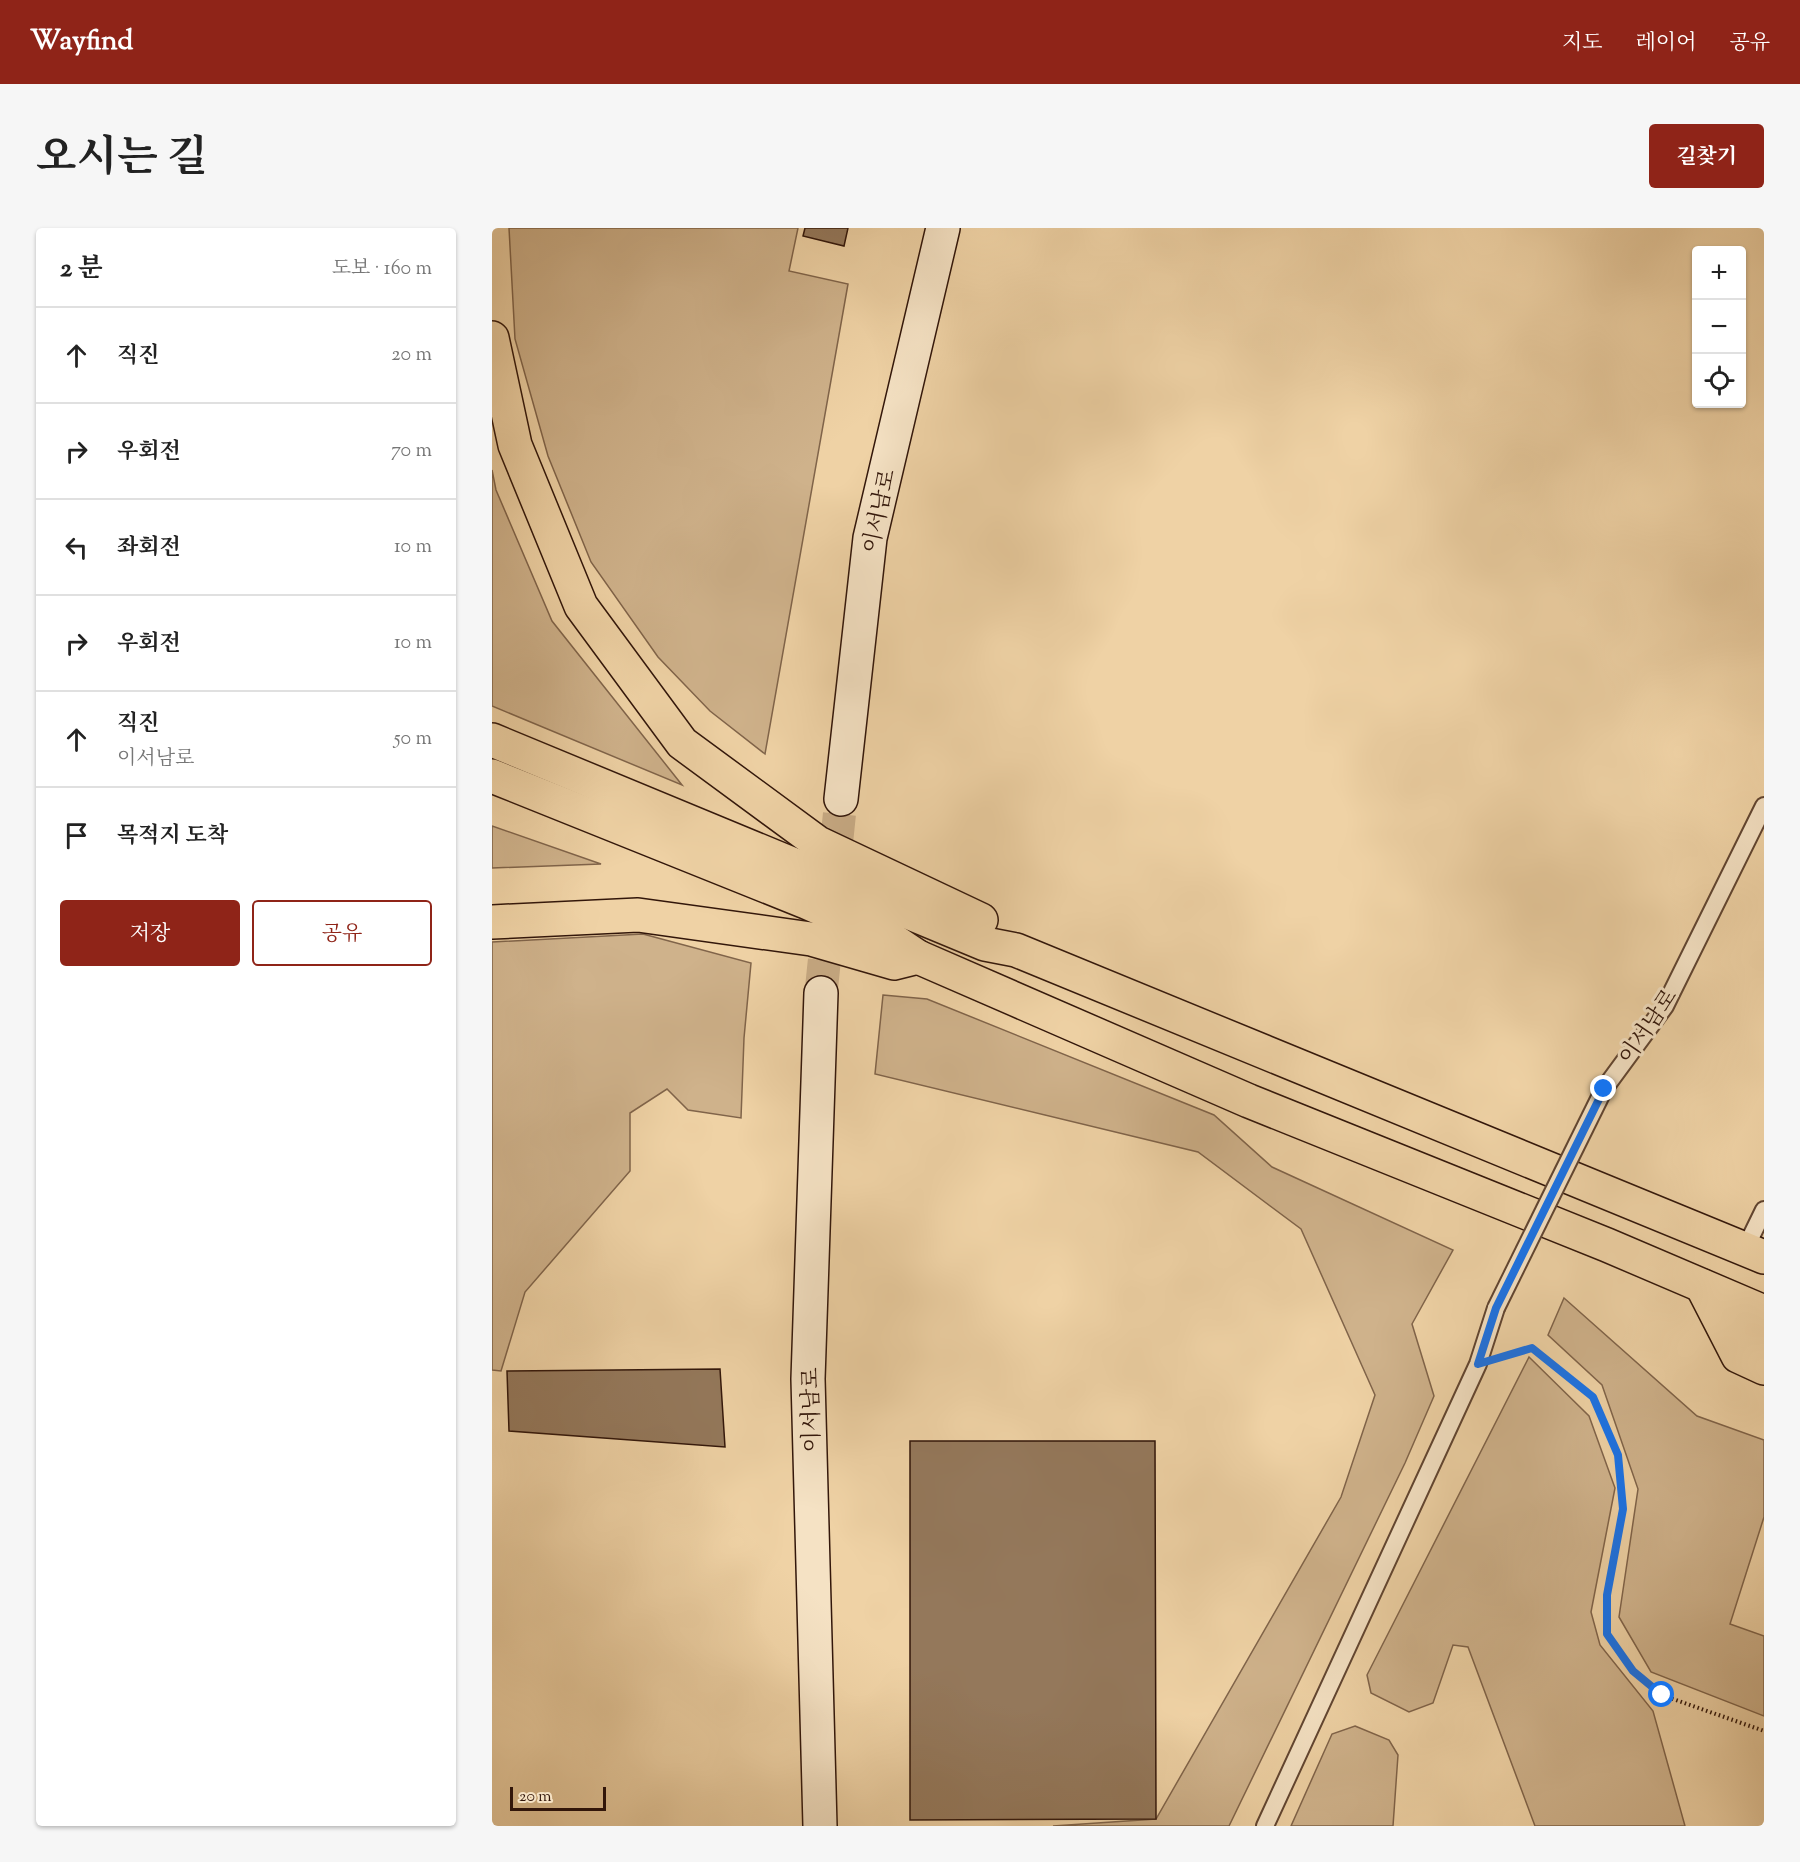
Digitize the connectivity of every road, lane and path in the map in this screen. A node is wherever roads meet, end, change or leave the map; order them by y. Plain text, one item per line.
1 (943, 228) edge
2 (492, 338) edge
3 (492, 740) edge
4 (492, 776) edge
5 (842, 799) tunnel mouth
6 (1764, 806) edge
7 (492, 922) edge
8 (1016, 950) junction
9 (918, 957) junction
10 (821, 993) tunnel mouth
11 (1764, 1210) edge
12 (1754, 1253) edge
13 (1702, 1286) junction
14 (1750, 1306) edge
15 (1764, 1338) edge
16 (1478, 1364) junction
17 (1764, 1368) edge
18 (1764, 1731) edge
19 (820, 1826) edge
20 (1265, 1826) edge

1 - 5 main road, 이서남로
2 - 8 highway
3 - 8 highway
4 - 9 highway
6 - 16 lane, 이서남로, bridge
7 - 9 highway
8 - 12 highway
9 - 13 highway
10 - 19 main road, 이서남로
11 - 12 lane
13 - 14 highway
13 - 17 highway
14 - 15 highway
16 - 18 path
16 - 20 lane, 이서남로

